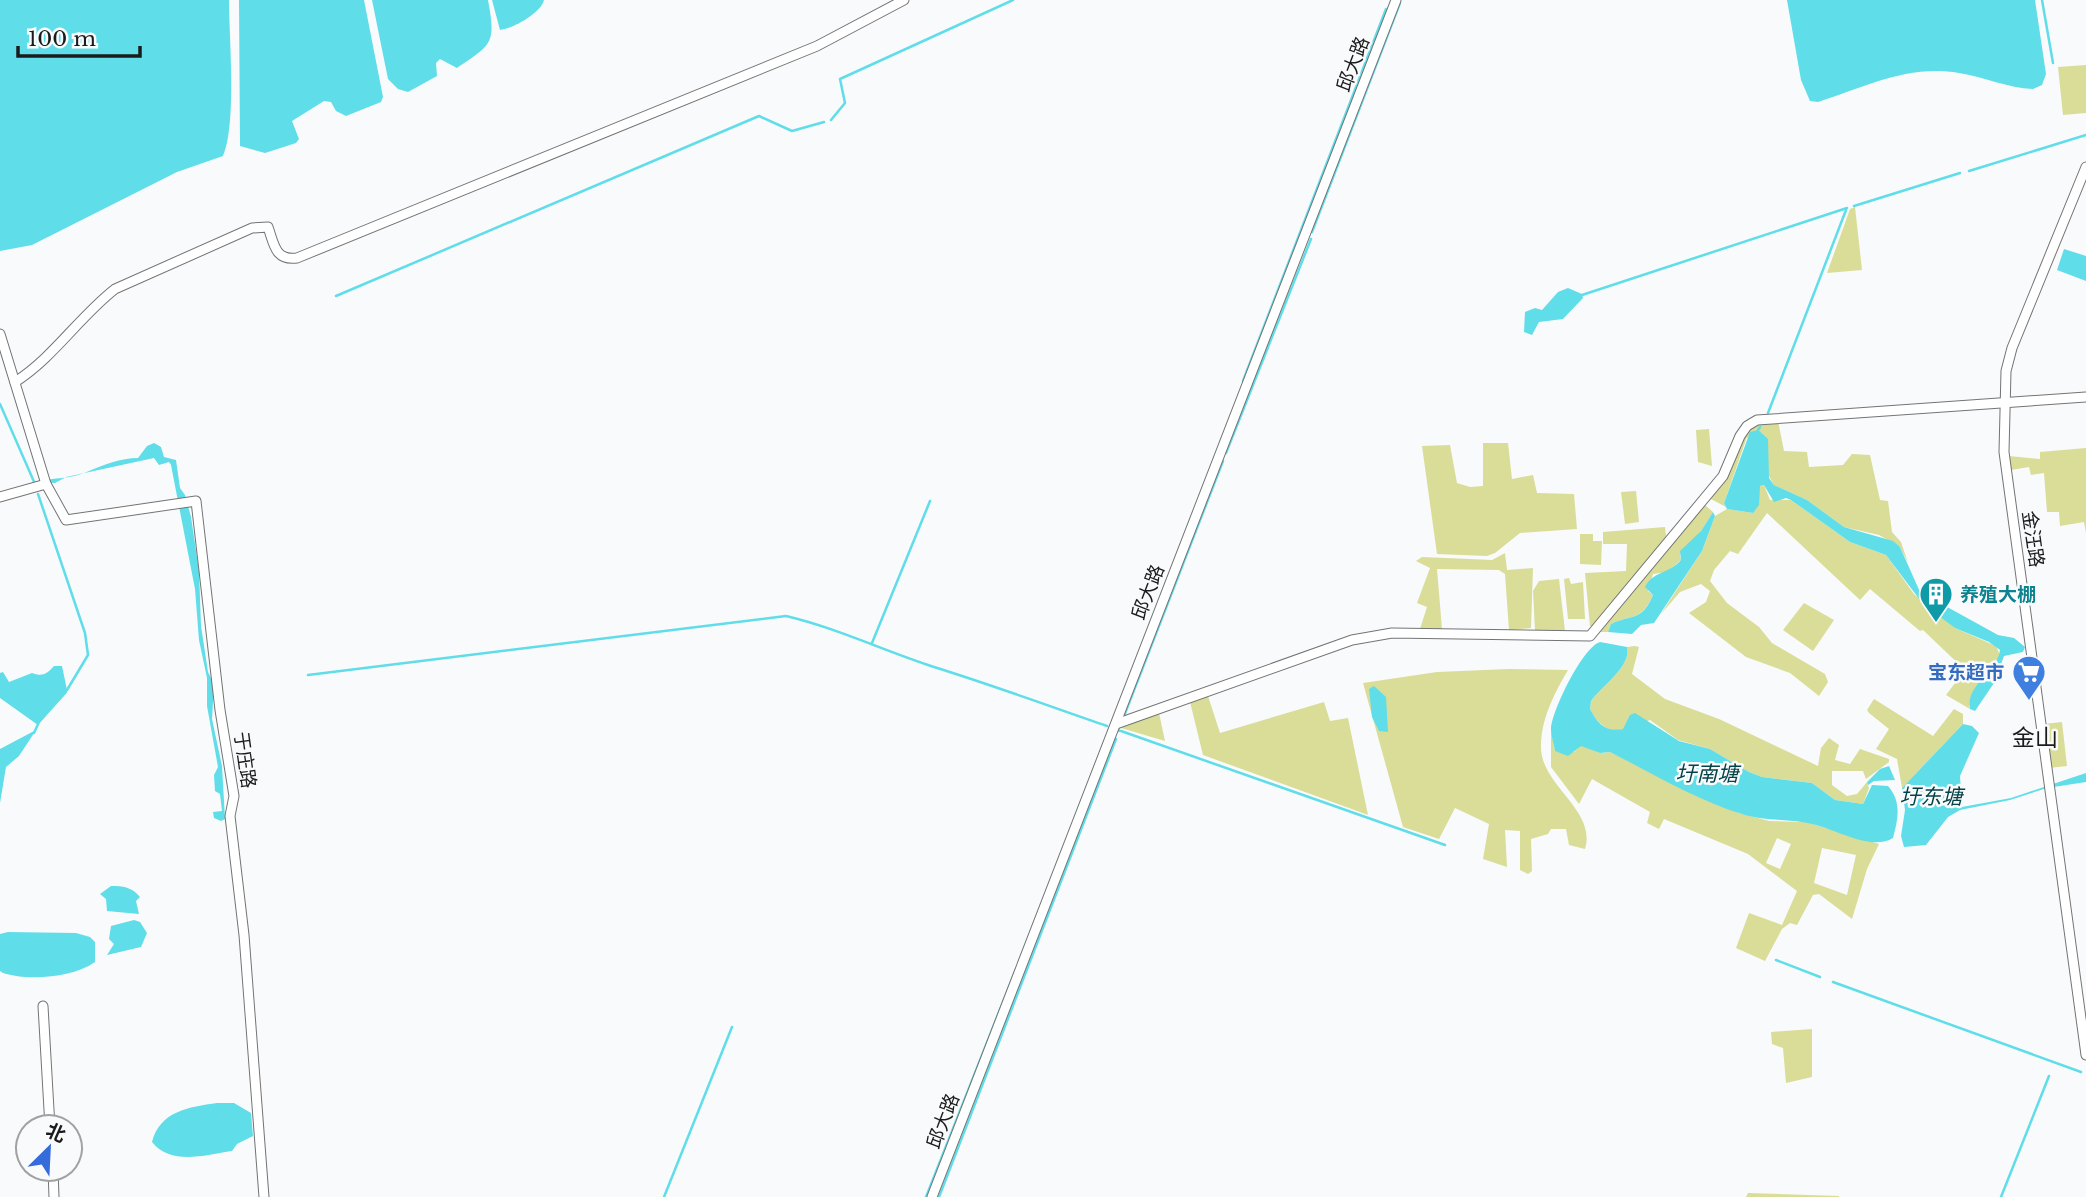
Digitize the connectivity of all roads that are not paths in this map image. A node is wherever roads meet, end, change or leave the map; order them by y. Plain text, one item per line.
1 (904, 0) edge
2 (1396, 0) edge
3 (2086, 167) edge
4 (0, 334) edge
5 (15, 382) junction
6 (2086, 397) edge
7 (2005, 402) junction
8 (46, 484) junction
9 (0, 498) edge
10 (1116, 724) junction
11 (43, 1006) dead end
12 (2086, 1055) edge
13 (49, 1113) edge
14 (264, 1197) edge
15 (932, 1197) edge

1 - 5 street
2 - 10 street, 邱大路
3 - 7 street, 金汪路
4 - 5 street
5 - 8 street
6 - 7 street
7 - 10 street
7 - 12 street, 金汪路
8 - 9 street
8 - 14 street, 于庄路
10 - 15 street, 邱大路
11 - 13 street

